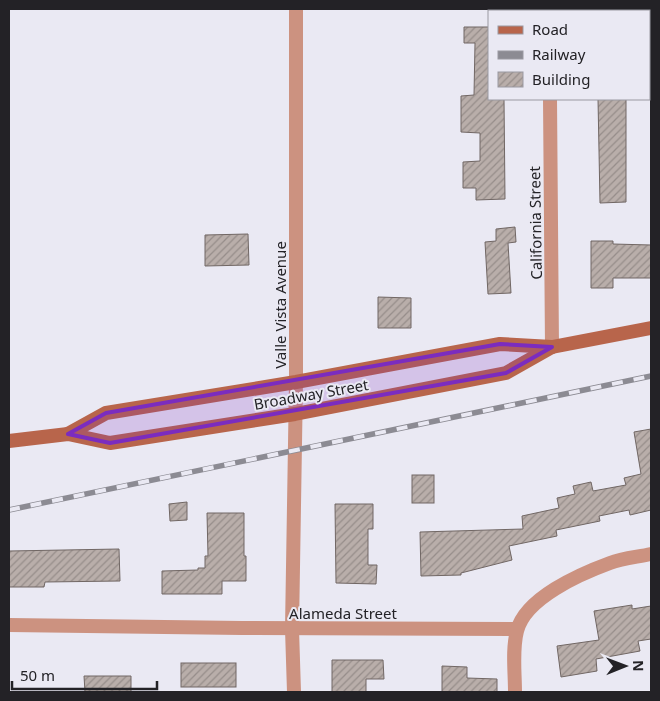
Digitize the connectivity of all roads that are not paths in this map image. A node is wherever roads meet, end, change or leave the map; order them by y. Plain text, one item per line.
1 (296, 9) edge
2 (550, 100) edge
3 (651, 328) edge
4 (552, 348) junction
5 (296, 382) junction
6 (295, 414) junction
7 (68, 434) junction
8 (9, 442) edge
9 (651, 554) edge
10 (9, 625) edge
11 (292, 629) junction
12 (517, 629) junction
13 (294, 692) edge
14 (515, 692) edge

1 - 5 street, Valle Vista Avenue
2 - 4 street, California Street
3 - 4 main road, Broadway Street
4 - 5 main road, Broadway Street
4 - 6 main road, Broadway Street
5 - 6 street, Valle Vista Avenue
5 - 7 main road, Broadway Street
6 - 7 main road, Broadway Street
6 - 11 street, Valle Vista Avenue
7 - 8 main road, Broadway Street
9 - 12 street
10 - 11 street, Alameda Street
11 - 12 street, Alameda Street
11 - 13 street, Valle Vista Avenue
12 - 14 street

